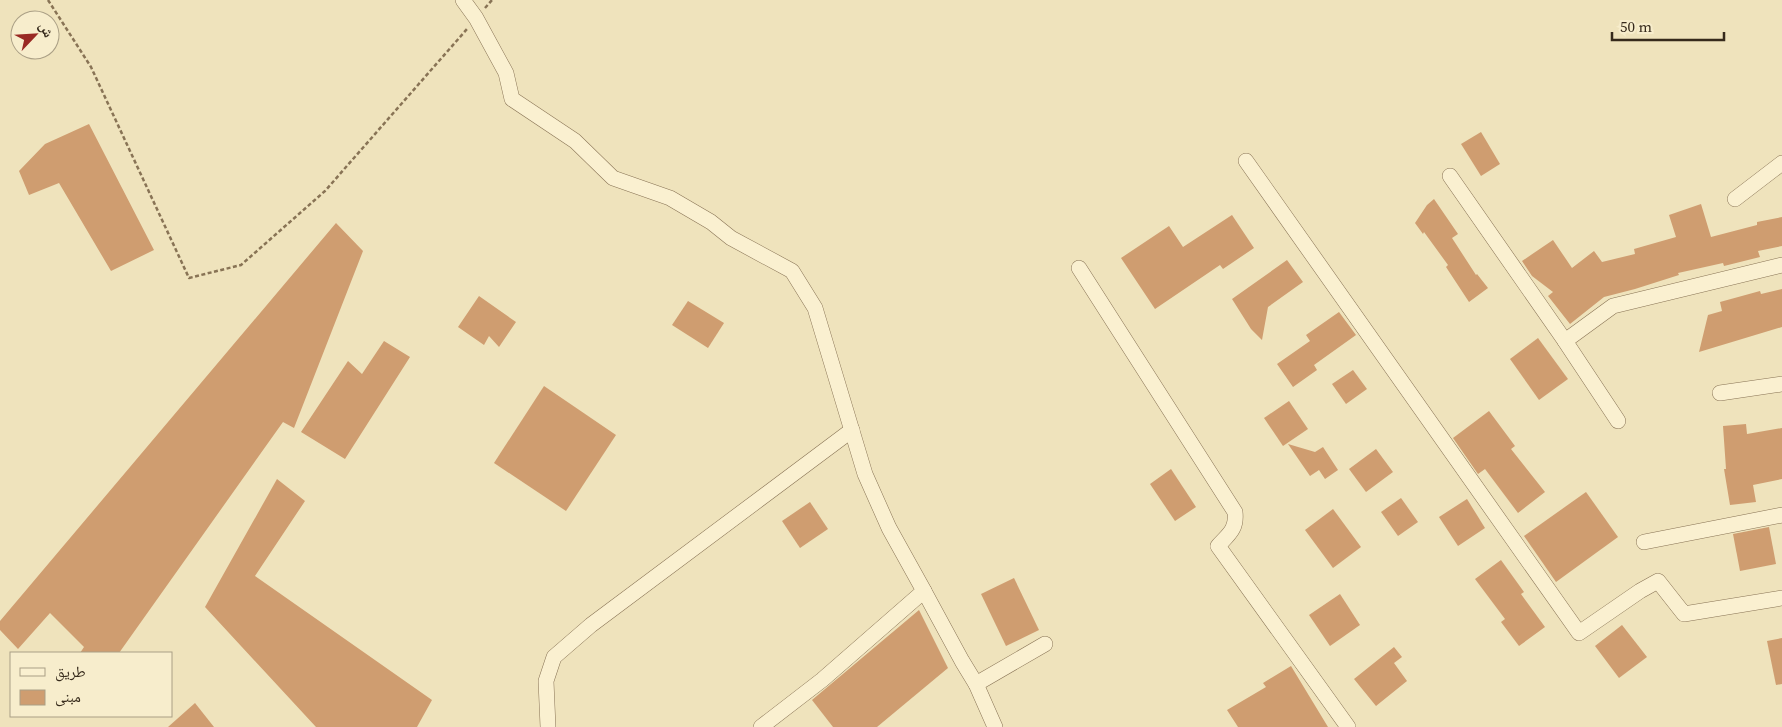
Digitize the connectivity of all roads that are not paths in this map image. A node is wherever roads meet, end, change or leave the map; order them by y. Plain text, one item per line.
1 (463, 0) edge
2 (1246, 161) dead end
3 (1782, 163) edge
4 (1450, 176) dead end
5 (1736, 199) dead end
6 (1782, 265) edge
7 (1079, 268) dead end
8 (1565, 341) junction
9 (1782, 384) edge
10 (1720, 393) dead end
11 (1618, 421) dead end
12 (852, 430) junction
13 (1782, 515) edge
14 (1644, 542) dead end
15 (924, 591) junction
16 (1782, 598) edge
17 (1045, 644) dead end
18 (976, 684) junction
19 (548, 727) edge
20 (761, 727) edge
21 (995, 727) edge
22 (1348, 727) edge

1 - 12 street
2 - 16 street
3 - 5 street
4 - 8 street
6 - 8 street
7 - 22 street
8 - 11 street
9 - 10 street
12 - 15 street
12 - 19 street
13 - 14 street
15 - 18 street
15 - 20 street
17 - 18 street
18 - 21 street

